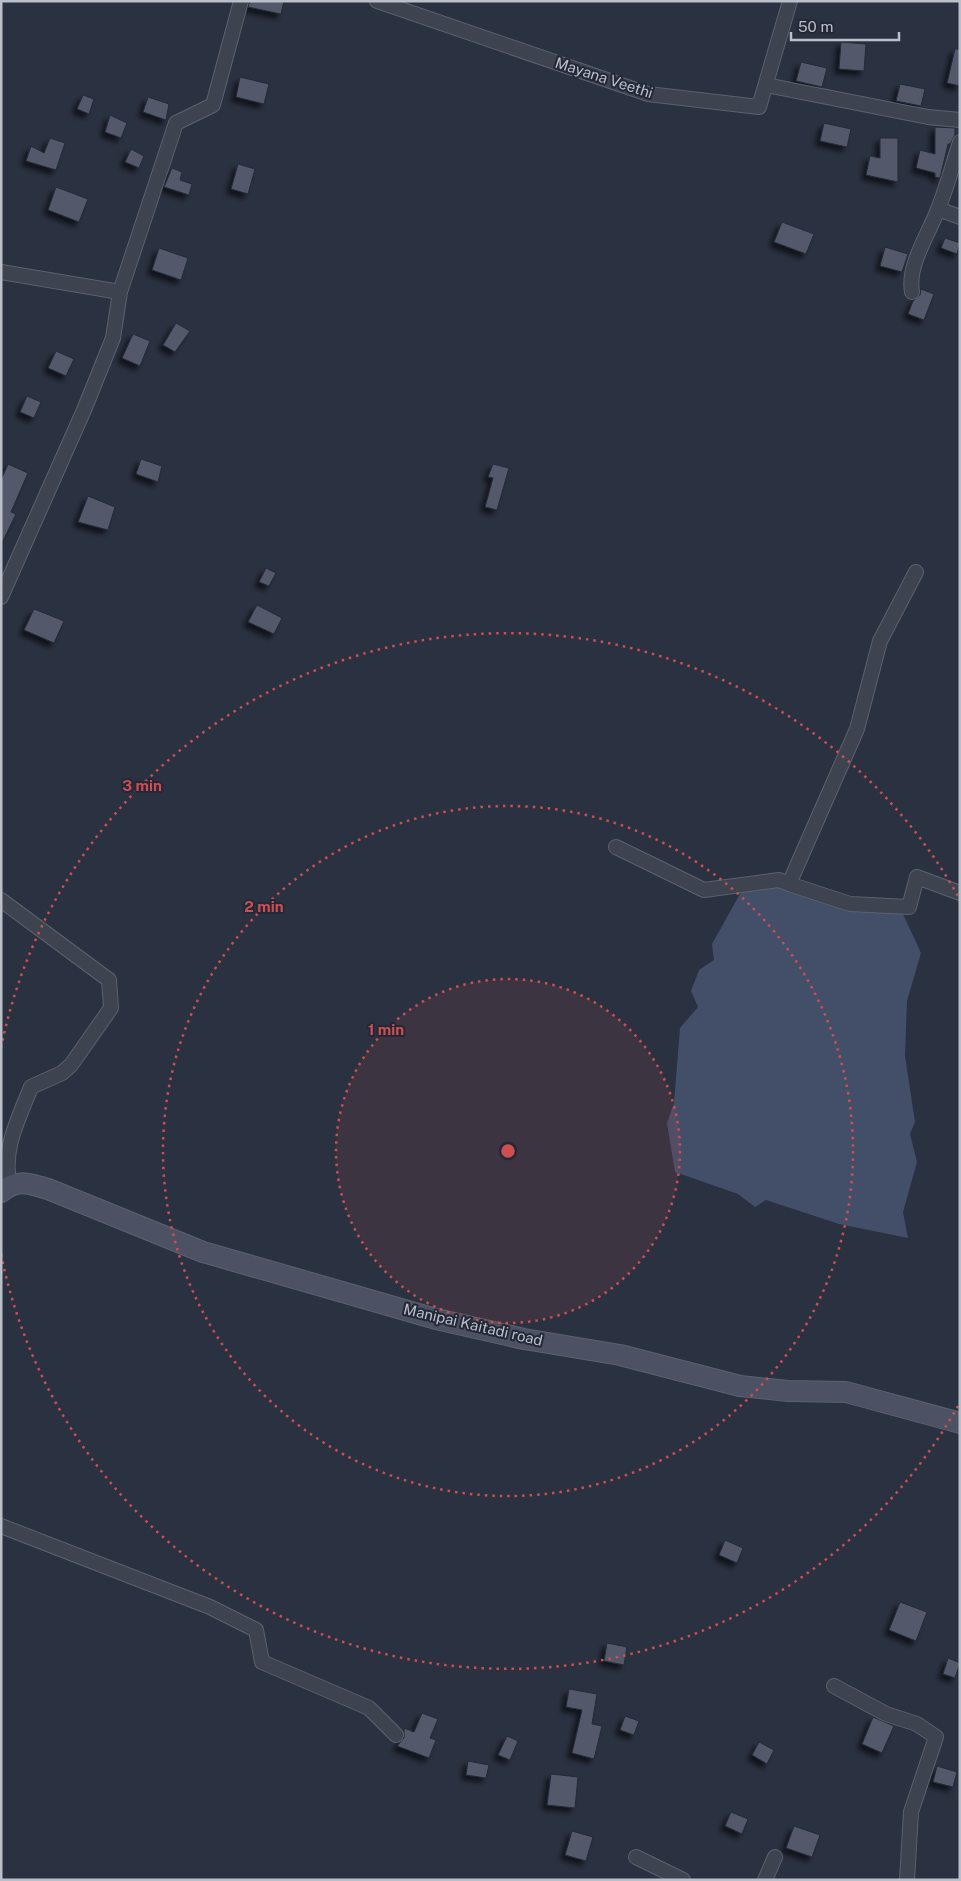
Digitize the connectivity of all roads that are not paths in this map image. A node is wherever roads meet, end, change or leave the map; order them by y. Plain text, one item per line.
1 (242, 1) edge
2 (377, 1) edge
3 (790, 1) edge
4 (766, 85) junction
5 (960, 120) edge
6 (960, 142) edge
7 (938, 210) junction
8 (960, 217) edge
9 (1, 272) edge
10 (120, 292) junction
11 (912, 292) dead end
12 (916, 572) dead end
13 (1, 597) edge
14 (616, 847) dead end
15 (789, 884) junction
16 (960, 893) edge
17 (1, 900) edge
18 (6, 1188) edge
19 (960, 1423) edge
20 (1, 1526) edge
21 (834, 1686) dead end
22 (396, 1735) dead end
23 (636, 1857) dead end
24 (775, 1857) dead end
25 (683, 1880) edge
26 (765, 1880) edge
27 (907, 1880) edge

1 - 10 street
2 - 4 street, Mayana Veethi
3 - 4 street, Mayana Veethi
4 - 5 street
6 - 7 street
7 - 8 street
7 - 11 street
9 - 10 street
10 - 13 street
12 - 15 street
14 - 15 street
15 - 16 street
17 - 18 street
18 - 19 main road, Manipai Kaitadi road
20 - 22 street
21 - 27 street
23 - 25 street
24 - 26 street

